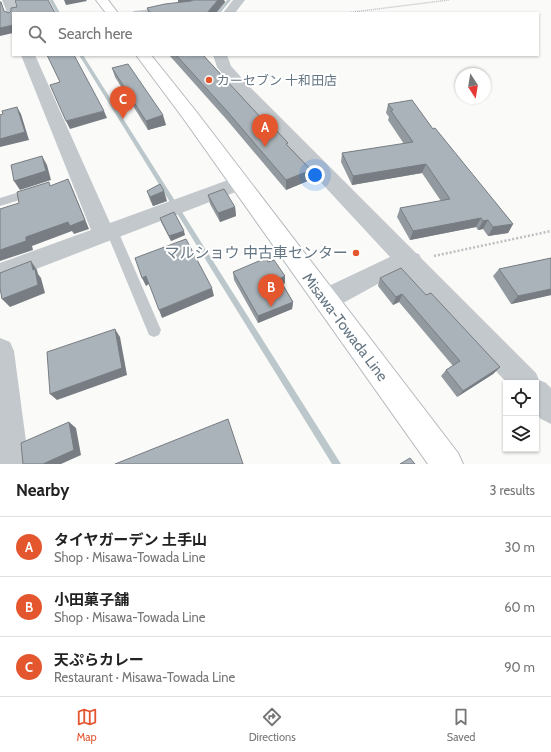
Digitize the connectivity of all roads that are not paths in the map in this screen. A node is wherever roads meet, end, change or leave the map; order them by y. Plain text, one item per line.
1 (8, 0) edge
2 (102, 0) edge
3 (239, 0) edge
4 (170, 9) edge
5 (12, 12) edge
6 (111, 12) edge
7 (143, 12) edge
8 (230, 12) edge
9 (28, 56) edge
10 (145, 56) edge
11 (220, 56) edge
12 (239, 183) junction
13 (43, 188) edge
14 (0, 202) edge
15 (108, 233) junction
16 (411, 262) junction
17 (0, 273) edge
18 (325, 300) junction
19 (154, 330) dead end
20 (0, 351) edge
21 (523, 380) edge
22 (539, 396) edge
23 (551, 409) edge
24 (13, 464) edge
25 (447, 464) edge

1 - 5 street
2 - 6 main road
3 - 8 street
4 - 7 lane
9 - 15 street
10 - 12 main road, Misawa-Towada Line
11 - 16 street
12 - 15 street
12 - 18 main road, Misawa-Towada Line
13 - 14 lane
15 - 17 street
15 - 19 lane
16 - 18 street
16 - 21 street
18 - 25 main road, Misawa-Towada Line
20 - 24 street
22 - 23 street

